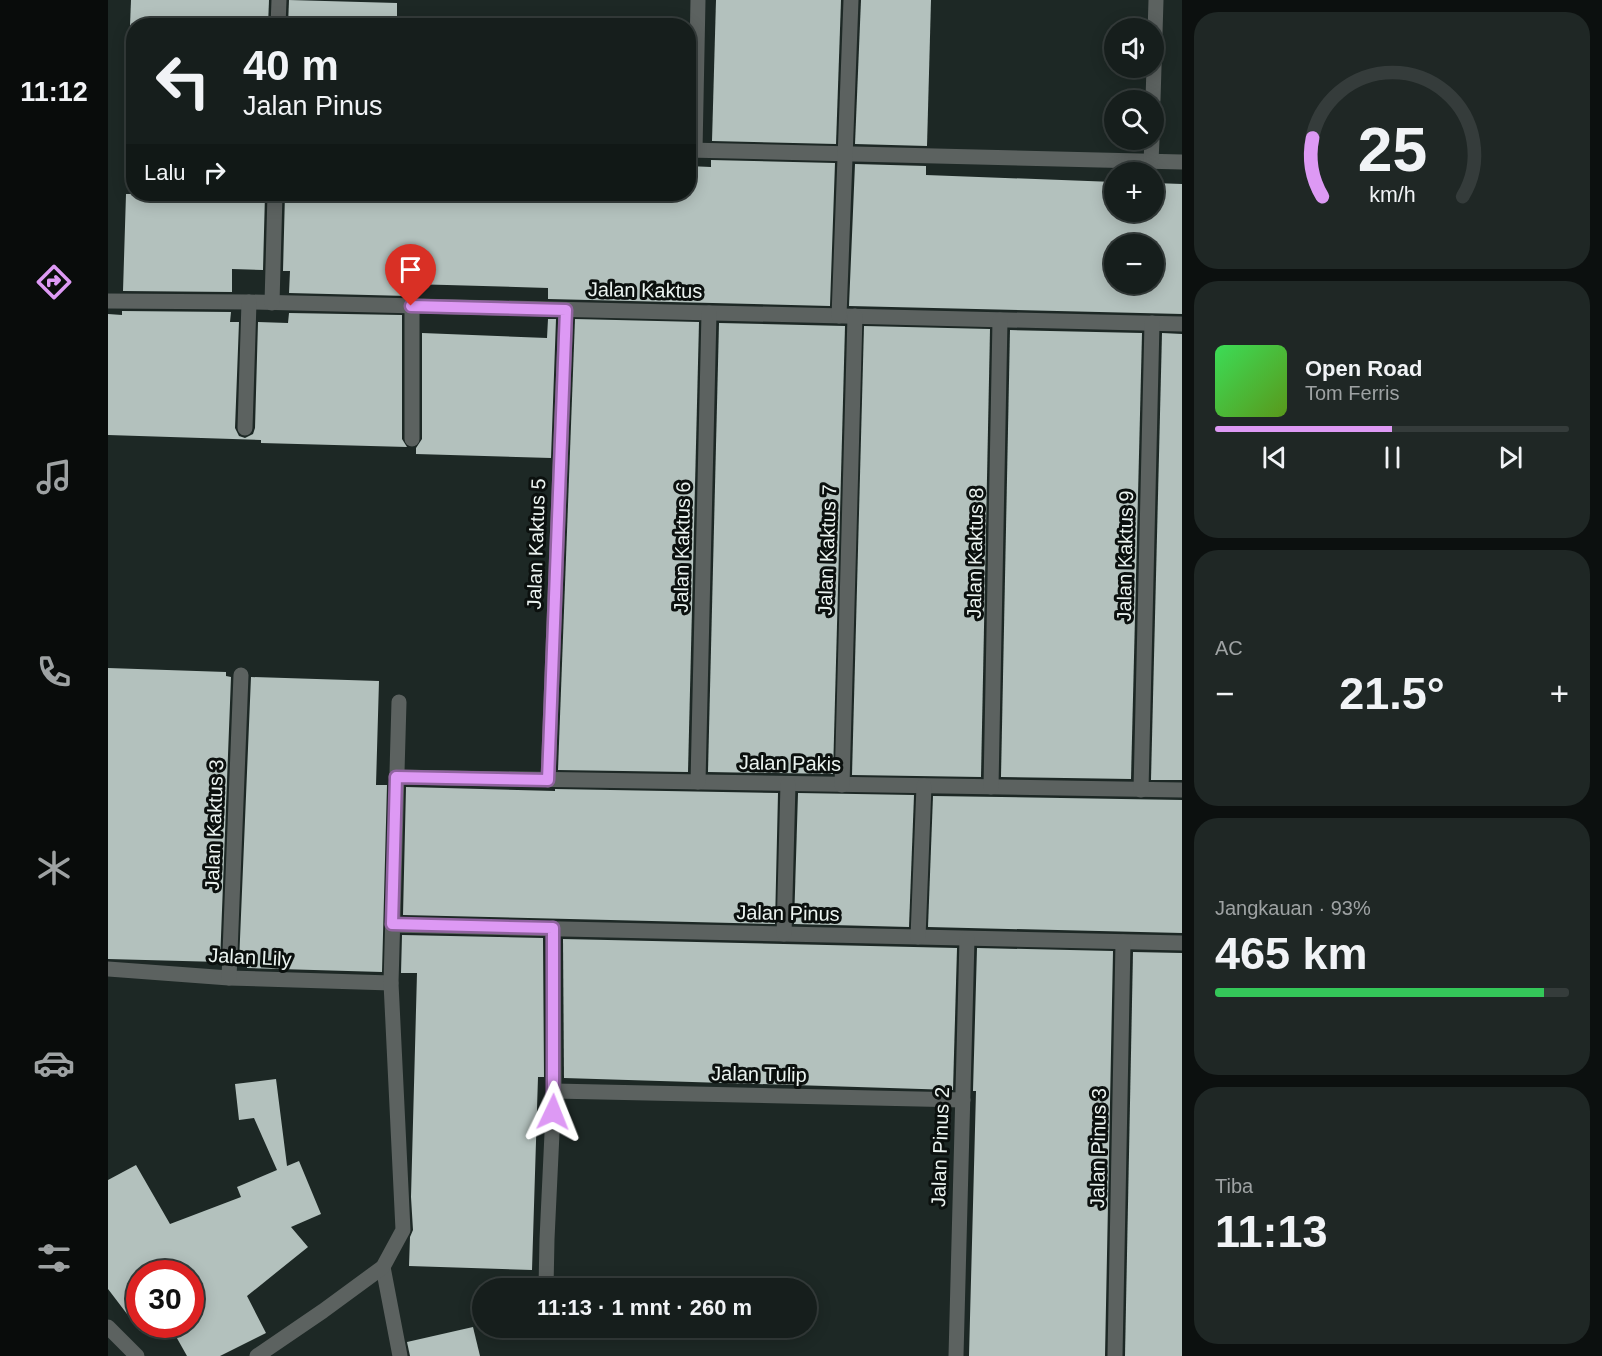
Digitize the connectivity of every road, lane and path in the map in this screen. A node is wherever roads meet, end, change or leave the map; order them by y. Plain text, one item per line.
1 (279, 0) edge
2 (698, 0) edge
3 (851, 0) edge
4 (1156, 0) edge
5 (278, 18) edge
6 (696, 50) edge
7 (1153, 90) edge
8 (696, 150) edge
9 (1152, 150) edge
10 (845, 154) junction
11 (1151, 161) junction
12 (1182, 162) edge
13 (275, 201) edge
14 (108, 301) edge
15 (249, 302) junction
16 (272, 303) junction
17 (411, 306) junction
18 (566, 310) junction
19 (709, 313) junction
20 (839, 316) junction
21 (855, 316) junction
22 (1000, 320) junction
23 (1152, 323) junction
24 (1182, 324) edge
25 (245, 428) dead end
26 (412, 439) dead end
27 (241, 675) dead end
28 (399, 702) dead end
29 (396, 777) junction
30 (548, 780) junction
31 (698, 782) junction
32 (788, 784) junction
33 (842, 785) junction
34 (924, 786) junction
35 (991, 787) junction
36 (1141, 790) junction
37 (1182, 790) edge
38 (392, 924) junction
39 (553, 928) junction
40 (784, 934) junction
41 (918, 937) junction
42 (967, 939) junction
43 (1123, 942) junction
44 (1182, 943) edge
45 (108, 969) edge
46 (229, 978) junction
47 (391, 983) junction
48 (555, 1091) junction
49 (963, 1100) junction
50 (383, 1267) junction
51 (546, 1278) edge
52 (108, 1327) edge
53 (137, 1356) edge
54 (257, 1356) edge
55 (400, 1356) edge
56 (956, 1356) edge
57 (1115, 1356) edge

1 - 5 street
2 - 6 street
3 - 10 street
4 - 7 street
8 - 10 street
9 - 11 street
10 - 11 street
10 - 20 street
11 - 12 street
13 - 16 street
14 - 15 street, Jalan Kaktus
15 - 16 street, Jalan Kaktus
15 - 25 street
16 - 17 street, Jalan Kaktus
17 - 18 street, Jalan Kaktus
17 - 26 street
18 - 19 street, Jalan Kaktus
18 - 30 street, Jalan Kaktus 5
19 - 20 street, Jalan Kaktus
19 - 31 street, Jalan Kaktus 6
20 - 21 street, Jalan Kaktus
21 - 22 street, Jalan Kaktus
21 - 33 street, Jalan Kaktus 7
22 - 23 street, Jalan Kaktus
22 - 35 street, Jalan Kaktus 8
23 - 24 street, Jalan Kaktus
23 - 36 street, Jalan Kaktus 9
27 - 46 street, Jalan Kaktus 3
28 - 29 street
29 - 30 street, Jalan Pakis
29 - 38 street
30 - 31 street, Jalan Pakis
31 - 32 street, Jalan Pakis
32 - 33 street, Jalan Pakis
32 - 40 street
33 - 34 street, Jalan Pakis
34 - 35 street, Jalan Pakis
34 - 41 street
35 - 36 street, Jalan Pakis
36 - 37 street, Jalan Pakis
38 - 39 street, Jalan Pinus
38 - 47 street
39 - 40 street, Jalan Pinus
39 - 48 street
40 - 41 street, Jalan Pinus
41 - 42 street, Jalan Pinus
42 - 43 street, Jalan Pinus
42 - 49 street, Jalan Pinus 2
43 - 44 street, Jalan Pinus
43 - 57 street, Jalan Pinus 3
45 - 46 street, Jalan Lily
46 - 47 street, Jalan Lily
47 - 50 street
48 - 49 street, Jalan Tulip
48 - 51 street
49 - 56 street, Jalan Pinus 2
50 - 54 street
50 - 55 street
52 - 53 street

